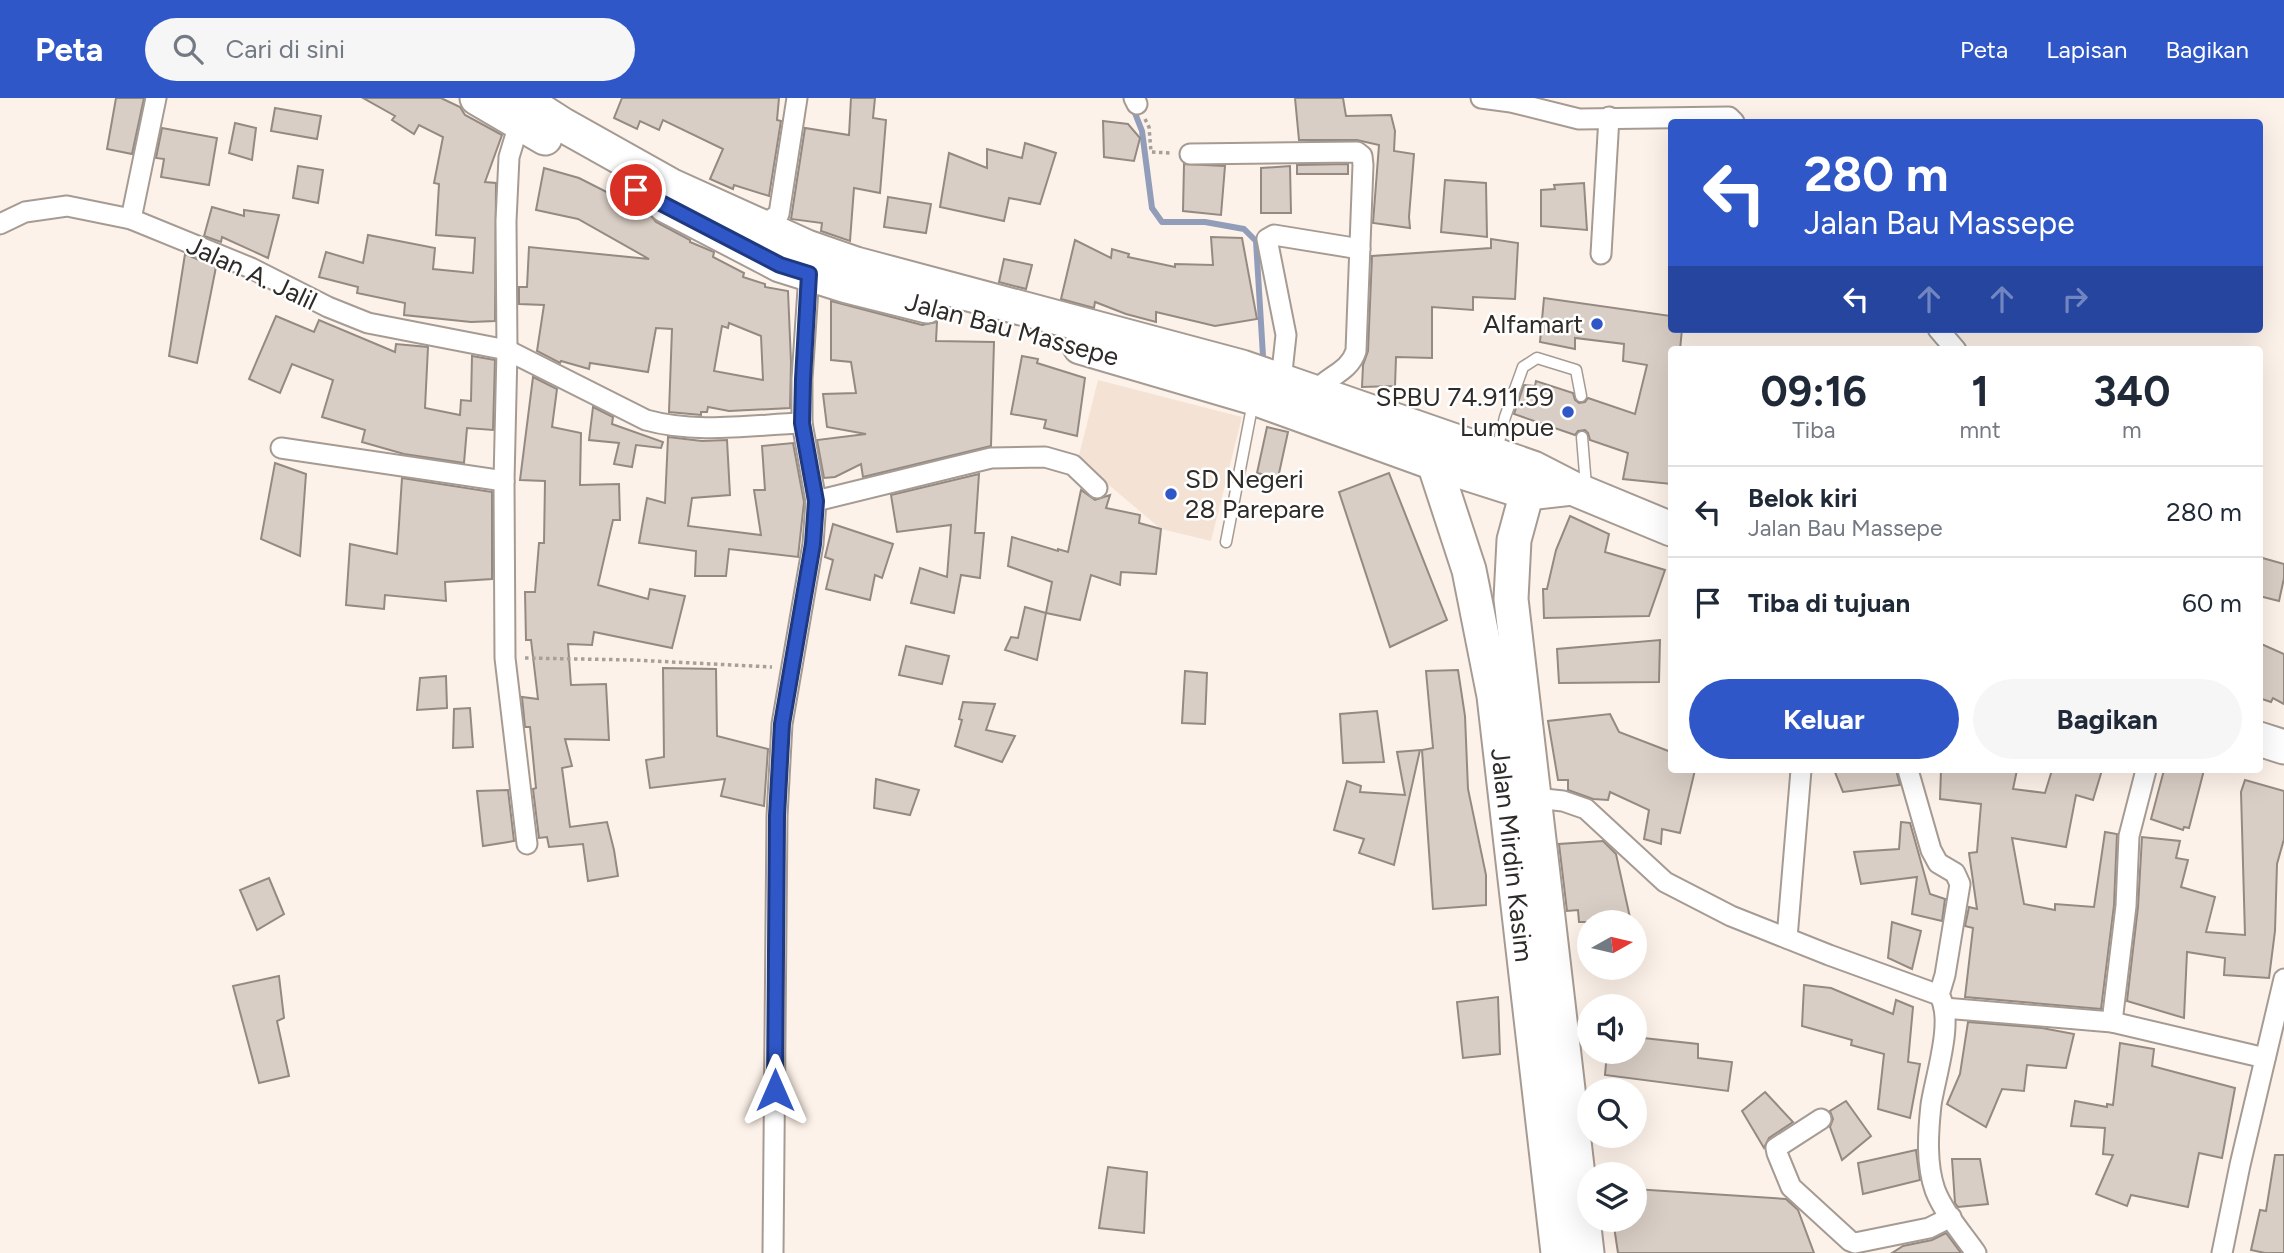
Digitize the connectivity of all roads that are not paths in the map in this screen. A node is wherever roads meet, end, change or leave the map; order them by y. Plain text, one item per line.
1 (156, 98) edge
2 (477, 98) edge
3 (797, 98) edge
4 (1481, 98) edge
5 (1711, 98) edge
6 (533, 108) edge
7 (1609, 117) junction
8 (1690, 119) edge
9 (1730, 119) edge
10 (1190, 154) road end
11 (131, 219) junction
12 (0, 224) edge
13 (762, 226) junction
14 (1360, 248) junction
15 (1601, 254) dead end
16 (809, 274) junction
17 (508, 350) junction
18 (1267, 390) junction
19 (1314, 393) junction
20 (1581, 396) dead end
21 (802, 423) junction
22 (1582, 437) dead end
23 (281, 448) dead end
24 (1496, 455) junction
25 (1434, 463) junction
26 (1531, 480) junction
27 (504, 481) junction
28 (1097, 488) dead end
29 (1579, 491) junction
30 (816, 501) junction
31 (1668, 528) edge
32 (1226, 542) dead end
33 (2263, 740) edge
34 (2284, 747) edge
35 (1801, 773) edge
36 (1909, 773) edge
37 (2145, 773) edge
38 (1535, 798) junction
39 (527, 844) dead end
40 (1787, 938) junction
41 (2284, 979) edge
42 (1941, 1002) junction
43 (2112, 1022) junction
44 (2265, 1058) junction
45 (1821, 1119) dead end
46 (1563, 1172) junction
47 (1951, 1217) junction
48 (773, 1253) edge
49 (1558, 1253) edge
50 (1587, 1253) edge
51 (1976, 1253) edge
52 (2222, 1253) edge

1 - 11 street
2 - 6 highway, Jalan Bau Massepe
3 - 13 street
4 - 7 street
5 - 9 street
6 - 13 highway, Jalan Bau Massepe
6 - 16 highway, Jalan Bau Massepe
6 - 17 street
7 - 8 street
7 - 15 street
10 - 14 street
11 - 12 street, Jalan A. Jalil
11 - 17 street, Jalan A. Jalil
13 - 18 highway, Jalan Bau Massepe
14 - 18 street
14 - 19 street
16 - 18 highway, Jalan Bau Massepe
16 - 21 street
17 - 21 street, Jalan A. Jalil
17 - 27 street
18 - 19 highway, Jalan Bau Massepe
18 - 25 highway, Jalan Bau Massepe
18 - 32 lane
19 - 24 highway, Jalan Bau Massepe
20 - 24 lane
21 - 30 street
22 - 29 lane
23 - 27 street
24 - 26 highway, Jalan Bau Massepe
25 - 26 highway, Jalan Bau Massepe
25 - 46 highway, Jalan Mirdin Kasim
26 - 29 highway, Jalan Bau Massepe
26 - 38 highway, Jalan Mirdin Kasim
27 - 39 street
28 - 30 street
29 - 31 highway, Jalan Bau Massepe
30 - 48 street
33 - 34 highway
35 - 40 street
36 - 42 street
37 - 43 street
38 - 40 street
38 - 46 highway, Jalan Mirdin Kasim
40 - 42 street
41 - 44 street
42 - 43 street
42 - 47 street
43 - 44 street
44 - 52 street
45 - 47 street
46 - 49 highway, Jalan Mirdin Kasim
46 - 50 highway, Jalan Mirdin Kasim
47 - 51 street

